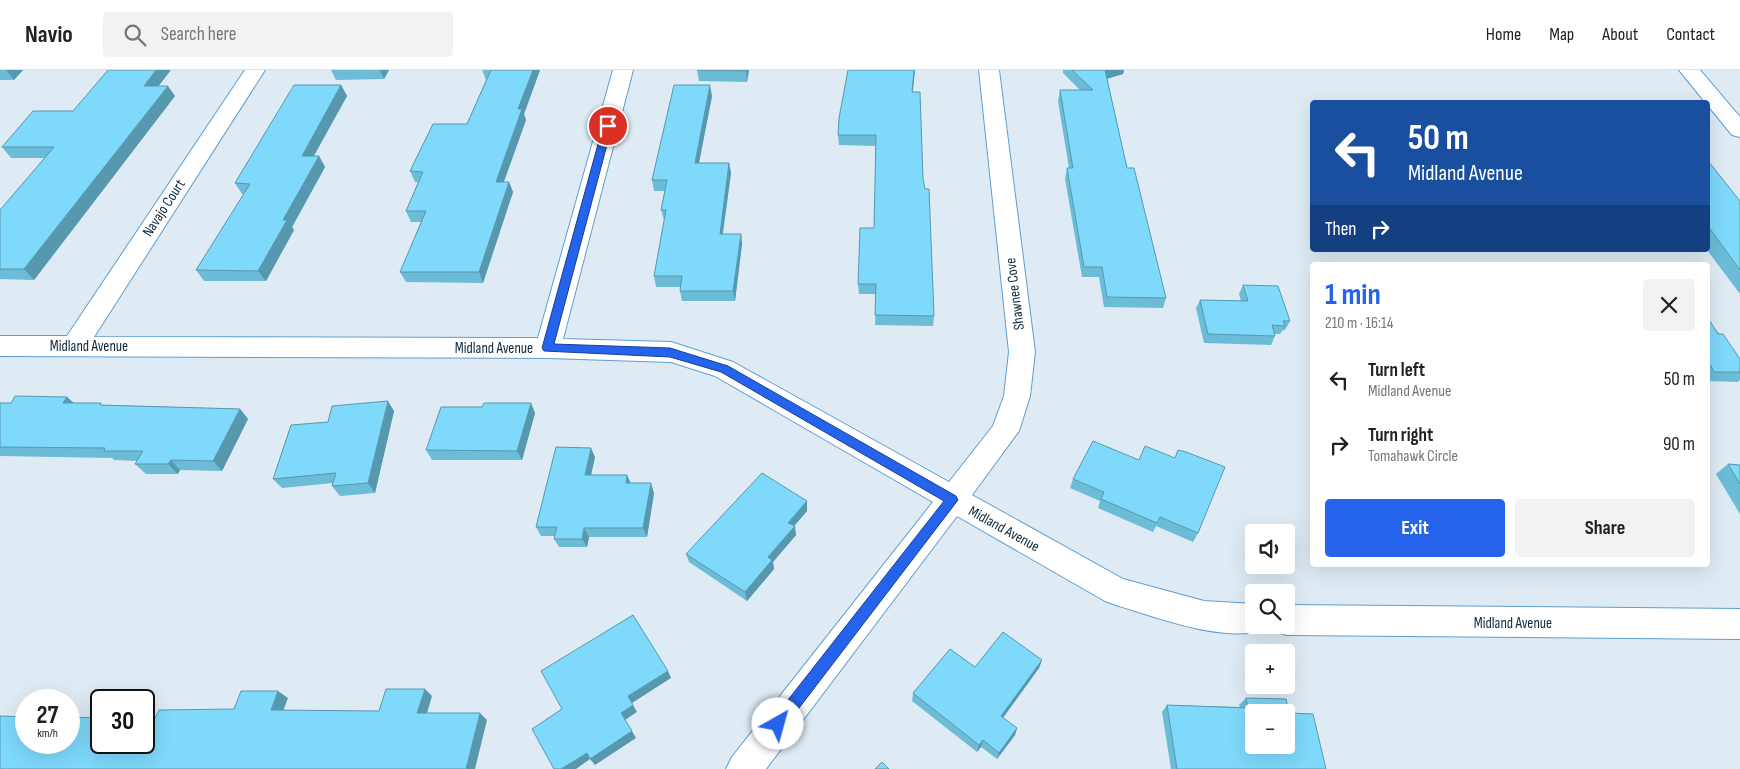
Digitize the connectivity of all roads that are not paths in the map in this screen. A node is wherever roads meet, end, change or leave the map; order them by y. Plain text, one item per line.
1 (255, 70) edge
2 (623, 70) edge
3 (989, 70) edge
4 (1689, 70) edge
5 (1740, 130) edge
6 (0, 346) edge
7 (74, 346) junction
8 (548, 348) junction
9 (952, 500) junction
10 (1245, 618) edge
11 (1295, 620) edge
12 (1740, 624) edge
13 (744, 769) edge

1 - 7 street, Navajo Court
2 - 8 street
3 - 9 street, Shawnee Cove
4 - 5 street
6 - 7 street, Midland Avenue
7 - 8 street, Midland Avenue
8 - 9 street, Midland Avenue
9 - 10 street, Midland Avenue
9 - 13 street, Shawnee Cove
11 - 12 street, Midland Avenue

